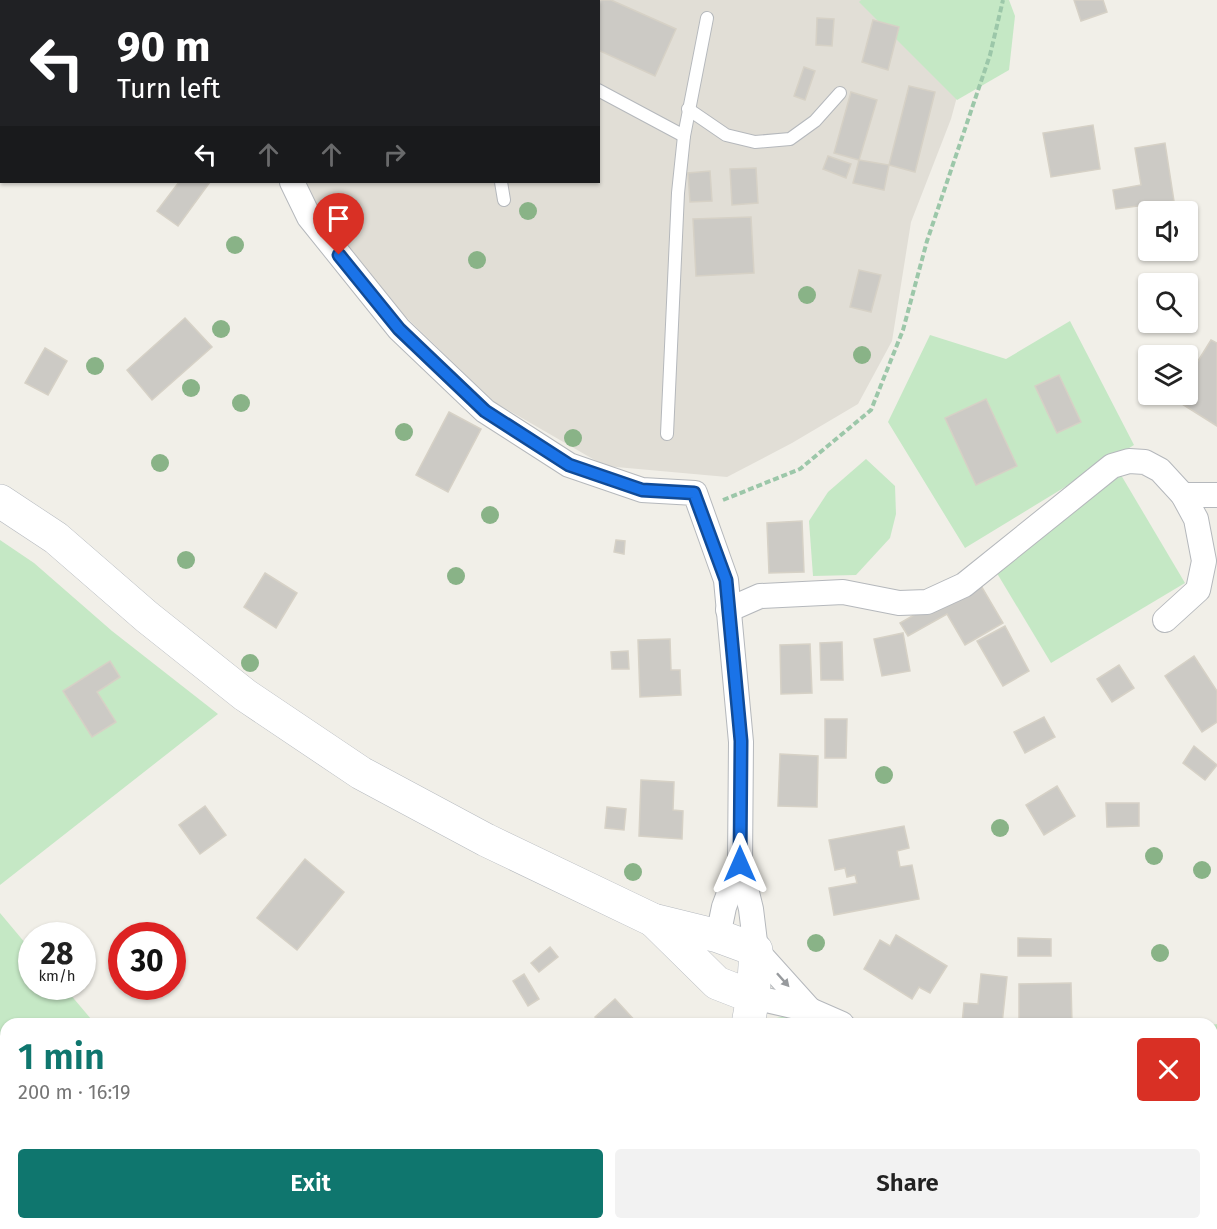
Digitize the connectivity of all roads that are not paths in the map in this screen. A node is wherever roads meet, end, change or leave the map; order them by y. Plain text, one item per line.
1 (708, 18) dead end
2 (600, 91) edge
3 (840, 93) dead end
4 (688, 109) junction
5 (684, 136) junction
6 (292, 183) edge
7 (501, 183) edge
8 (504, 200) dead end
9 (667, 434) dead end
10 (1183, 495) junction
11 (1217, 495) edge
12 (0, 501) edge
13 (728, 610) junction
14 (1165, 620) dead end
15 (740, 864) junction
16 (653, 920) junction
17 (718, 936) junction
18 (756, 950) junction
19 (717, 982) junction
20 (810, 1010) junction
21 (751, 1011) edge
22 (726, 1018) edge
23 (828, 1018) edge

1 - 4 lane
2 - 5 lane
3 - 4 lane
4 - 5 lane
5 - 9 lane
6 - 13 street
7 - 8 lane
10 - 11 street
10 - 13 street
10 - 14 street
12 - 16 street
13 - 15 street
15 - 17 street
15 - 18 street
16 - 17 street
16 - 19 street
17 - 18 street
17 - 19 street
18 -> 20 street
18 - 21 street
19 - 21 street
19 - 22 street
20 - 21 street
20 - 23 street

